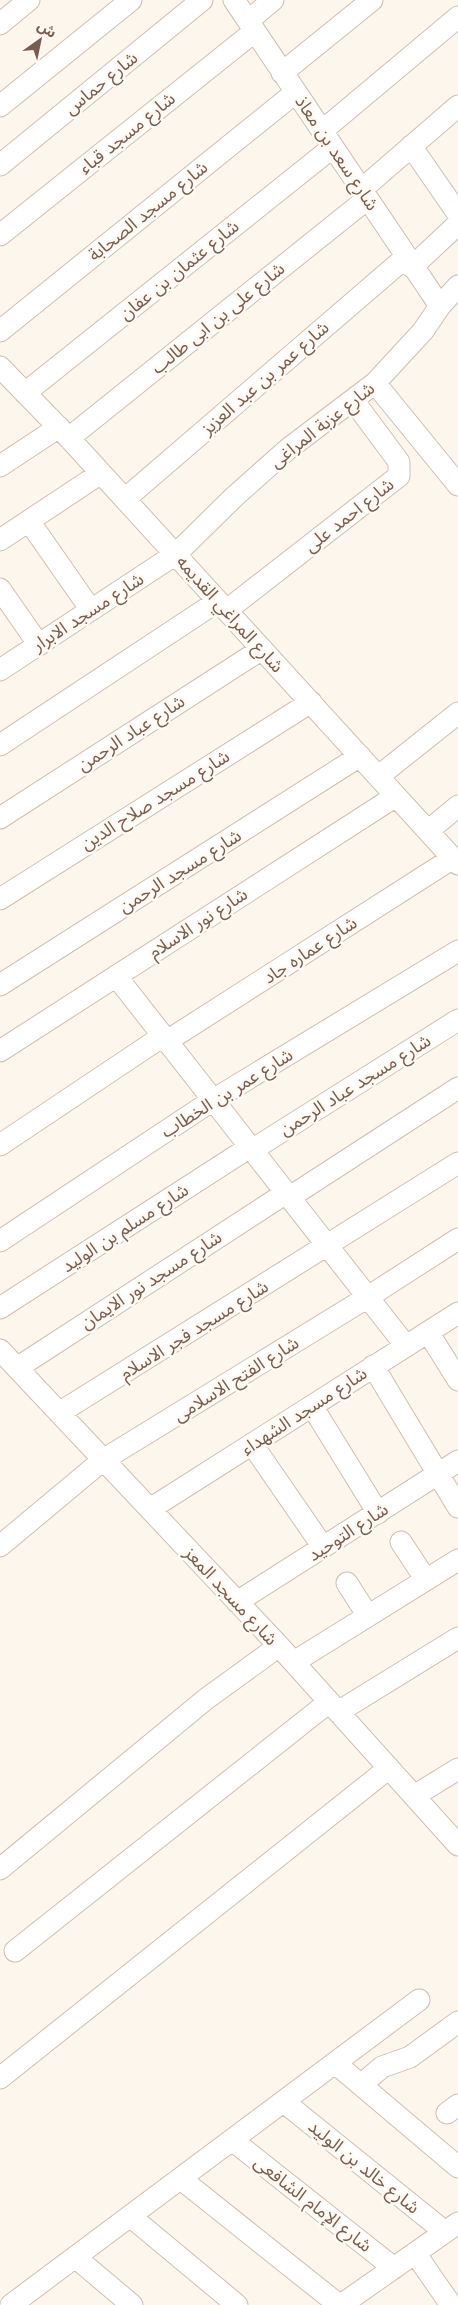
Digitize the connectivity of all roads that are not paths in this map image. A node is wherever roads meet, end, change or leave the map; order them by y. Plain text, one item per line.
1 (29, 0) edge
2 (131, 0) edge
3 (202, 0) edge
4 (234, 0) edge
5 (273, 0) edge
6 (372, 0) edge
7 (458, 18) edge
8 (0, 24) edge
9 (251, 26) junction
10 (282, 72) junction
11 (296, 92) junction
12 (0, 106) edge
13 (458, 106) edge
14 (327, 139) junction
15 (412, 146) junction
16 (0, 165) edge
17 (364, 194) junction
18 (458, 214) edge
19 (458, 224) edge
20 (0, 235) edge
21 (409, 262) junction
22 (457, 290) edge
23 (440, 306) junction
24 (0, 331) edge
25 (0, 367) edge
26 (375, 383) junction
27 (14, 391) edge
28 (353, 400) junction
29 (64, 432) junction
30 (0, 466) edge
31 (101, 474) junction
32 (458, 485) edge
33 (125, 499) junction
34 (28, 521) junction
35 (0, 540) edge
36 (176, 554) junction
37 (0, 589) edge
38 (222, 605) junction
39 (92, 610) junction
40 (38, 645) junction
41 (262, 648) junction
42 (0, 670) edge
43 (311, 702) junction
44 (458, 713) edge
45 (0, 745) edge
46 (360, 756) junction
47 (379, 776) junction
48 (396, 796) junction
49 (458, 806) edge
50 (0, 818) edge
51 (428, 831) junction
52 (455, 861) edge
53 (0, 899) edge
54 (458, 950) edge
55 (116, 976) junction
56 (0, 985) edge
57 (458, 1020) edge
58 (165, 1039) junction
59 (0, 1051) edge
60 (458, 1088) edge
61 (213, 1100) junction
62 (0, 1145) edge
63 (251, 1148) junction
64 (458, 1163) edge
65 (288, 1195) junction
66 (458, 1239) edge
67 (0, 1241) edge
68 (328, 1246) junction
69 (368, 1297) junction
70 (0, 1308) edge
71 (458, 1313) edge
72 (428, 1332) junction
73 (406, 1346) junction
74 (0, 1350) edge
75 (373, 1366) junction
76 (17, 1368) junction
77 (458, 1380) edge
78 (312, 1406) junction
79 (59, 1413) junction
80 (252, 1444) junction
81 (104, 1460) junction
82 (458, 1461) edge
83 (438, 1474) junction
84 (458, 1507) edge
85 (150, 1509) junction
86 (378, 1512) junction
87 (401, 1542) dead end
88 (0, 1546) edge
89 (323, 1547) junction
90 (458, 1560) edge
91 (426, 1580) junction
92 (347, 1583) dead end
93 (238, 1602) junction
94 (368, 1616) junction
95 (458, 1638) edge
96 (279, 1646) junction
97 (294, 1662) junction
98 (334, 1707) junction
99 (388, 1768) junction
100 (458, 1769) edge
101 (414, 1796) junction
102 (458, 1845) edge
103 (0, 1870) edge
104 (15, 1950) dead end
105 (419, 2000) dead end
106 (458, 2022) edge
107 (335, 2064) junction
108 (3, 2069) edge
109 (361, 2085) junction
110 (284, 2102) junction
111 (232, 2140) junction
112 (458, 2167) edge
113 (181, 2179) junction
114 (130, 2216) junction
115 (452, 2227) edge
116 (415, 2253) junction
117 (75, 2257) junction
118 (394, 2268) junction
119 (21, 2302) edge
120 (132, 2305) edge
121 (237, 2305) edge
122 (340, 2305) edge
123 (451, 2305) edge

1 - 8 street
2 - 12 street
3 - 16 street, شارع حماس
4 - 9 street, شارع سعد بن معاذ
5 - 9 street, شارع مسجد قباء
6 - 10 street
7 - 14 street, شارع عثمان بن عفان
9 - 10 street, شارع سعد بن معاذ
9 - 20 street, شارع مسجد قباء
10 - 11 street, شارع سعد بن معاذ
11 - 14 street, شارع سعد بن معاذ
11 - 24 street, شارع مسجد الصحابة
13 - 15 street, شارع على بن ابى طالب
14 - 17 street, شارع سعد بن معاذ
14 - 27 street, شارع عثمان بن عفان
15 - 17 street, شارع على بن ابى طالب
15 - 18 street
17 - 21 street, شارع سعد بن معاذ
17 - 29 street, شارع على بن ابى طالب
19 - 21 street, شارع عمر بن عبد العزيز
21 - 23 street, شارع سعد بن معاذ
21 - 33 street, شارع عمر بن عبد العزيز
22 - 23 street, شارع عزبة المراغى
23 - 26 street, شارع عزبة المراغى
25 - 27 street, شارع المراغي القديمه
26 - 28 street, شارع عزبة المراغى
26 - 32 street
27 - 29 street, شارع المراغي القديمه
28 - 36 street, شارع عزبة المراغى
28 - 38 street, شارع احمد على
29 - 30 street, شارع على بن ابى طالب
29 - 31 street, شارع المراغي القديمه
31 - 33 street, شارع المراغي القديمه
31 - 34 street
33 - 36 street, شارع المراغي القديمه
34 - 35 street
34 - 39 street
36 - 38 street, شارع المراغي القديمه
36 - 39 street, شارع مسجد الابرار
37 - 40 street
38 - 41 street, شارع المراغي القديمه
38 - 45 street
39 - 40 street, شارع مسجد الابرار
40 - 42 street, شارع مسجد الابرار
41 - 43 street, شارع المراغي القديمه
41 - 50 street, شارع عباد الرحمن
43 - 46 street, شارع المراغي القديمه
43 - 53 street, شارع مسجد صلاح الدين
44 - 47 street
46 - 47 street, شارع المراغي القديمه
46 - 56 street, شارع مسجد الرحمن
47 - 48 street, شارع المراغي القديمه
48 - 51 street, شارع المراغي القديمه
48 - 55 street, شارع نور الاسلام
49 - 51 street
51 - 52 street, شارع المراغي القديمه
52 - 58 street, شارع عماره جاد
54 - 61 street, شارع عمر بن الخطاب
55 - 58 street
55 - 59 street, شارع نور الاسلام
57 - 63 street, شارع مسجد عباد الرحمن
58 - 61 street
58 - 62 street, شارع عماره جاد
60 - 65 street, شارع مسجد نور الايمان
61 - 63 street
61 - 67 street, شارع عمر بن الخطاب
63 - 65 street
63 - 70 street, شارع مسلم بن الوليد
64 - 68 street, شارع مسجد فجر الاسلام
65 - 68 street
65 - 76 street, شارع مسجد نور الايمان
66 - 69 street, شارع الفتح الاسلامى
68 - 69 street
68 - 79 street, شارع مسجد فجر الاسلام
69 - 73 street
69 - 81 street, شارع الفتح الاسلامى
71 - 72 street, شارع مسجد الشهداء
72 - 73 street, شارع مسجد الشهداء
72 - 77 street
73 - 75 street, شارع مسجد الشهداء
74 - 76 street, شارع مسجد المعز
75 - 78 street, شارع مسجد الشهداء
75 - 83 street
76 - 79 street, شارع مسجد المعز
78 - 80 street, شارع مسجد الشهداء
78 - 86 street
79 - 81 street, شارع مسجد المعز
80 - 85 street, شارع مسجد الشهداء
80 - 89 street
81 - 85 street, شارع مسجد المعز
81 - 88 street, شارع الفتح الاسلامى
82 - 83 street, شارع التوحيد
83 - 84 street
83 - 86 street, شارع التوحيد
85 - 93 street, شارع مسجد المعز
86 - 89 street, شارع التوحيد
87 - 91 street
89 - 93 street, شارع التوحيد
90 - 91 street
91 - 94 street
92 - 94 street
93 - 96 street, شارع مسجد المعز
94 - 97 street
95 - 98 street
96 - 97 street, شارع مسجد المعز
96 - 103 street
97 - 98 street, شارع مسجد المعز
98 - 99 street, شارع مسجد المعز
98 - 104 street
99 - 101 street, شارع مسجد المعز
99 - 108 street
100 - 101 street
101 - 102 street, شارع مسجد المعز
105 - 107 street
106 - 109 street
107 - 109 street
107 - 110 street
109 - 112 street
110 - 111 street
110 - 115 street, شارع خالد بن الوليد
111 - 113 street
111 - 118 street, شارع الإمام الشافعى
113 - 114 street
113 - 122 street
114 - 117 street
114 - 121 street
115 - 116 street
116 - 118 street
116 - 123 street
117 - 119 street
117 - 120 street
118 - 122 street

